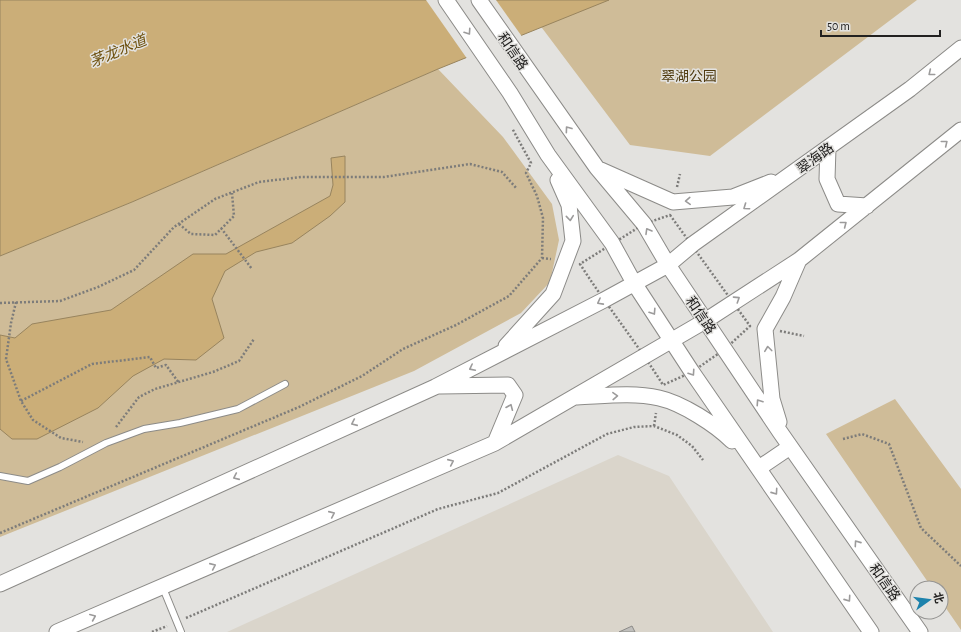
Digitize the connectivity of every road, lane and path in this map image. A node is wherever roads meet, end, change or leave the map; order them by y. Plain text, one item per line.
1 (446, 0) edge
2 (479, 0) edge
3 (961, 48) edge
4 (509, 122) dead end
5 (961, 130) edge
6 (828, 148) junction
7 (548, 155) junction
8 (597, 168) junction
9 (792, 174) junction
10 (517, 189) dead end
11 (232, 192) junction
12 (866, 206) junction
13 (179, 224) junction
14 (644, 224) junction
15 (221, 228) junction
16 (612, 243) junction
17 (693, 244) junction
18 (799, 260) junction
19 (668, 265) junction
20 (252, 269) dead end
21 (634, 283) junction
22 (604, 300) junction
23 (16, 302) junction
24 (733, 302) junction
25 (0, 303) edge
26 (705, 321) junction
27 (254, 339) dead end
28 (671, 341) junction
29 (725, 349) junction
30 (498, 354) junction
31 (645, 356) junction
32 (692, 372) junction
33 (179, 383) junction
34 (286, 384) dead end
35 (435, 387) junction
36 (576, 397) junction
37 (21, 401) junction
38 (843, 439) dead end
39 (106, 442) junction
40 (495, 443) junction
41 (788, 444) junction
42 (703, 460) dead end
43 (758, 467) junction
44 (0, 476) edge
45 (0, 533) edge
46 (961, 566) edge
47 (0, 584) edge
48 (163, 588) junction
49 (176, 622) junction
50 (57, 632) edge
51 (152, 632) edge
52 (181, 632) edge
53 (871, 632) edge
54 (920, 632) edge

1 -> 7 street, 和信路
8 -> 2 street, 和信路
3 -> 6 street, 翠海路
4 - 45 path
12 -> 5 street
6 - 9 street, 翠海路
6 - 12 street
7 - 16 street, 和信路
7 -> 30 street
9 -> 8 street
8 - 14 street, 和信路
9 -> 17 street, 翠海路
10 - 11 path
11 - 13 path
11 - 15 path
18 -> 12 street
13 - 15 path
13 - 23 path
14 - 16 path
14 - 17 path
19 -> 14 street, 和信路
15 - 20 path
16 - 21 street, 和信路
16 - 22 path
17 - 19 street, 翠海路
17 - 24 path
24 -> 18 street
41 -> 18 street
19 - 21 street, 翠海路
19 - 26 street, 和信路
21 - 22 street, 翠海路
21 -> 28 street, 和信路
22 -> 30 street, 翠海路
22 - 31 path
23 - 25 path
23 - 37 path
24 - 26 street
24 - 29 path
26 - 28 street
26 - 29 street, 和信路
27 - 33 path
28 - 31 street
28 - 32 street, 和信路
29 - 32 path
41 -> 29 street, 和信路
30 -> 35 street, 翠海路
31 - 32 path
31 - 36 street
32 -> 43 street, 和信路
33 - 37 path
33 - 39 path
34 - 39 lane
40 -> 35 street
35 -> 47 street, 翠海路
36 - 40 street
36 -> 43 street
37 - 39 path
38 - 46 path
39 - 44 lane
48 -> 40 street
41 - 43 street
54 -> 41 street, 和信路
42 - 49 path
43 -> 53 street, 和信路
48 - 49 lane
50 -> 48 street
49 - 51 path
49 - 52 lane

